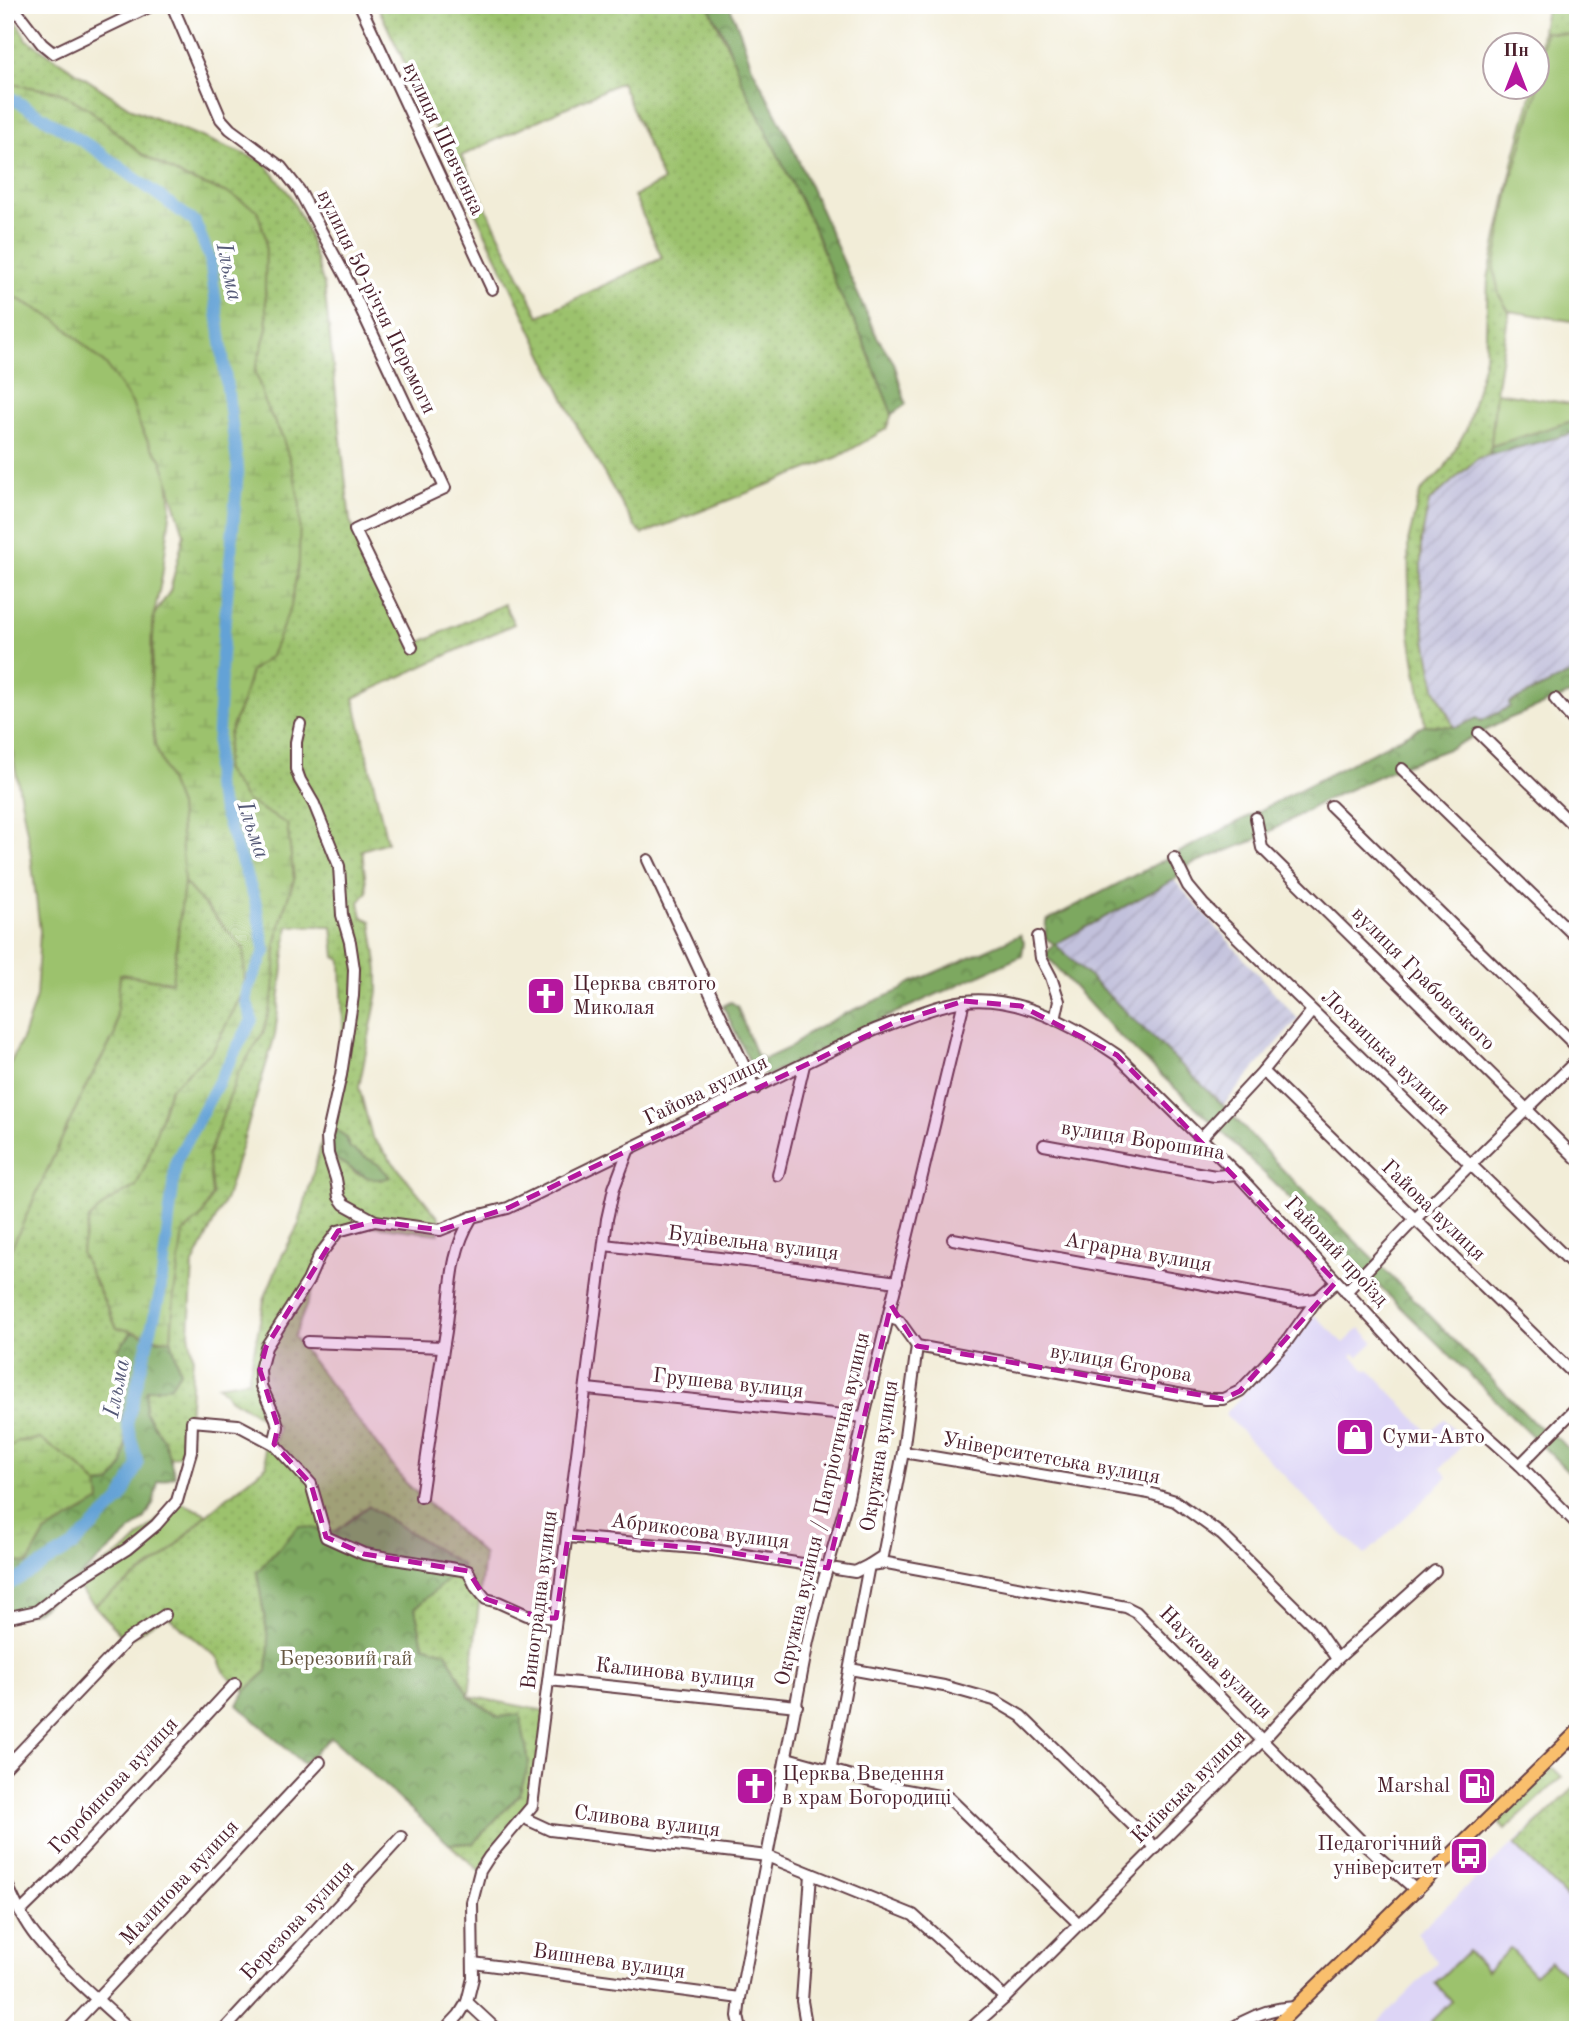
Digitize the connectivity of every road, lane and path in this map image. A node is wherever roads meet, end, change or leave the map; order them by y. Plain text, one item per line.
1 (12, 5) edge
2 (153, 5) edge
3 (172, 5) edge
4 (360, 5) edge
5 (492, 289) dead end
6 (412, 647) dead end
7 (1555, 699) dead end
8 (300, 724) dead end
9 (1578, 726) edge
10 (1479, 733) dead end
11 (1402, 769) dead end
12 (1331, 806) dead end
13 (1256, 818) dead end
14 (1578, 830) edge
15 (1174, 858) dead end
16 (648, 860) dead end
17 (1038, 937) dead end
18 (1578, 939) edge
19 (964, 1001) junction
20 (1312, 1010) junction
21 (1055, 1020) junction
22 (1578, 1048) edge
23 (1578, 1059) edge
24 (804, 1065) junction
25 (1263, 1071) junction
26 (755, 1089) junction
27 (1527, 1109) junction
28 (1201, 1138) junction
29 (1044, 1145) dead end
30 (628, 1151) junction
31 (1578, 1160) edge
32 (1471, 1164) junction
33 (1237, 1174) junction
34 (778, 1175) dead end
35 (472, 1217) junction
36 (1415, 1220) junction
37 (376, 1221) junction
38 (953, 1239) dead end
39 (604, 1245) junction
40 (1578, 1269) edge
41 (897, 1282) junction
42 (1336, 1282) junction
43 (1346, 1292) junction
44 (1317, 1299) junction
45 (888, 1317) junction
46 (308, 1342) dead end
47 (917, 1346) junction
48 (443, 1347) junction
49 (1578, 1378) edge
50 (587, 1389) junction
51 (1578, 1406) edge
52 (864, 1417) junction
53 (274, 1444) junction
54 (903, 1452) junction
55 (1520, 1465) junction
56 (421, 1497) dead end
57 (1578, 1525) edge
58 (568, 1537) junction
59 (869, 1565) junction
60 (832, 1568) junction
61 (1435, 1571) dead end
62 (165, 1615) dead end
63 (5, 1618) edge
64 (556, 1618) junction
65 (1337, 1659) junction
66 (850, 1668) junction
67 (549, 1680) junction
68 (235, 1684) dead end
69 (797, 1706) junction
70 (1578, 1731) edge
71 (1264, 1740) junction
72 (786, 1758) junction
73 (320, 1762) dead end
74 (5, 1768) edge
75 (830, 1772) junction
76 (524, 1818) junction
77 (401, 1838) dead end
78 (1156, 1848) junction
79 (767, 1856) junction
80 (811, 1874) junction
81 (5, 1880) edge
82 (1417, 1891) junction
83 (20, 1912) junction
84 (1079, 1924) junction
85 (474, 1963) junction
86 (96, 1998) junction
87 (740, 1998) junction
88 (1005, 1998) junction
89 (467, 2002) junction
90 (1296, 2007) junction
91 (68, 2030) edge
92 (131, 2030) edge
93 (224, 2030) edge
94 (445, 2030) edge
95 (497, 2030) edge
96 (741, 2030) edge
97 (807, 2030) edge
98 (970, 2030) edge
99 (1229, 2030) edge
100 (1272, 2030) edge

1 - 2 street
3 - 6 street, вулиця 50-річчя Перемоги
4 - 5 street, вулиця Шевченка
7 - 9 street
8 - 37 street
10 - 14 street
11 - 18 street
12 - 22 street
13 - 27 street, вулиця Грабовського
15 - 20 street, Лохвицька вулиця
16 - 26 street
17 - 21 street
19 - 21 street, Гайова вулиця
19 - 24 street, Гайова вулиця
19 - 41 street, Окружна вулиця / Патріотична вулиця
20 - 25 street
20 - 32 street, Лохвицька вулиця
21 - 28 street, Гайовий проїзд
23 - 27 street
24 - 26 street, Гайова вулиця
24 - 34 street
25 - 28 street
25 - 36 street, Гайова вулиця
26 - 30 street, Гайова вулиця
27 - 31 street, вулиця Грабовського
27 - 32 street
28 - 33 street, Гайовий проїзд
29 - 33 street, вулиця Ворошина
30 - 35 street, Гайова вулиця
30 - 39 street, Виноградна вулиця
32 - 36 street
32 - 40 street, Лохвицька вулиця
33 - 42 street, Гайовий проїзд
35 - 37 street, Гайова вулиця
35 - 48 street
36 - 43 street
36 - 49 street, Гайова вулиця
37 - 53 street
38 - 44 street, Аграрна вулиця
39 - 41 street, Будівельна вулиця
39 - 50 street, Виноградна вулиця
41 - 45 street, Окружна вулиця / Патріотична вулиця
42 - 43 street, Гайовий проїзд
42 - 44 street, вулиця Єгорова
43 - 55 street, Гайовий проїзд
44 - 47 street, вулиця Єгорова
45 - 47 street
45 - 52 street, Окружна вулиця / Патріотична вулиця
46 - 48 street
47 - 54 street, Окружна вулиця
48 - 56 street
50 - 52 street, Грушева вулиця
50 - 58 street, Виноградна вулиця
51 - 55 street
52 - 60 street, Окружна вулиця / Патріотична вулиця
53 - 63 street
53 - 64 street
54 - 59 street, Окружна вулиця
54 - 65 street, Університетська вулиця
55 - 57 street, Гайовий проїзд
58 - 60 street, Абрикосова вулиця
58 - 64 street, Виноградна вулиця
59 - 60 street, Абрикосова вулиця
59 - 66 street, Окружна вулиця
59 - 71 street, Наукова вулиця
60 - 69 street, Окружна вулиця / Патріотична вулиця
61 - 65 street, Київська вулиця
62 - 74 street
64 - 67 street, Виноградна вулиця
65 - 71 street, Київська вулиця
66 - 75 street, Окружна вулиця
66 - 78 street
67 - 69 street, Калинова вулиця
67 - 76 street, Виноградна вулиця
68 - 83 street, Горобинова вулиця
69 - 72 street, Окружна вулиця / Патріотична вулиця
70 - 82 main road
71 - 78 street, Київська вулиця
71 - 82 street, Наукова вулиця
72 - 75 street
72 - 79 street, Окружна вулиця / Патріотична вулиця
73 - 86 street, Малинова вулиця
75 - 84 street
76 - 79 street, Сливова вулиця
76 - 85 street, Виноградна вулиця
77 - 93 street, Березова вулиця
78 - 84 street, Київська вулиця
79 - 80 street, Сливова вулиця
79 - 87 street, Окружна вулиця / Патріотична вулиця
80 - 88 street, Сливова вулиця
80 - 97 street
81 - 83 street
82 - 90 main road
83 - 86 street
84 - 88 street, Київська вулиця
85 - 87 street, Вишнева вулиця
85 - 89 street, Виноградна вулиця
86 - 91 street, Малинова вулиця
86 - 92 street
87 - 96 street, Окружна вулиця / Патріотична вулиця
88 - 98 street, Київська вулиця
89 - 94 street, Виноградна вулиця
89 - 95 street
90 - 99 street
90 - 100 main road

